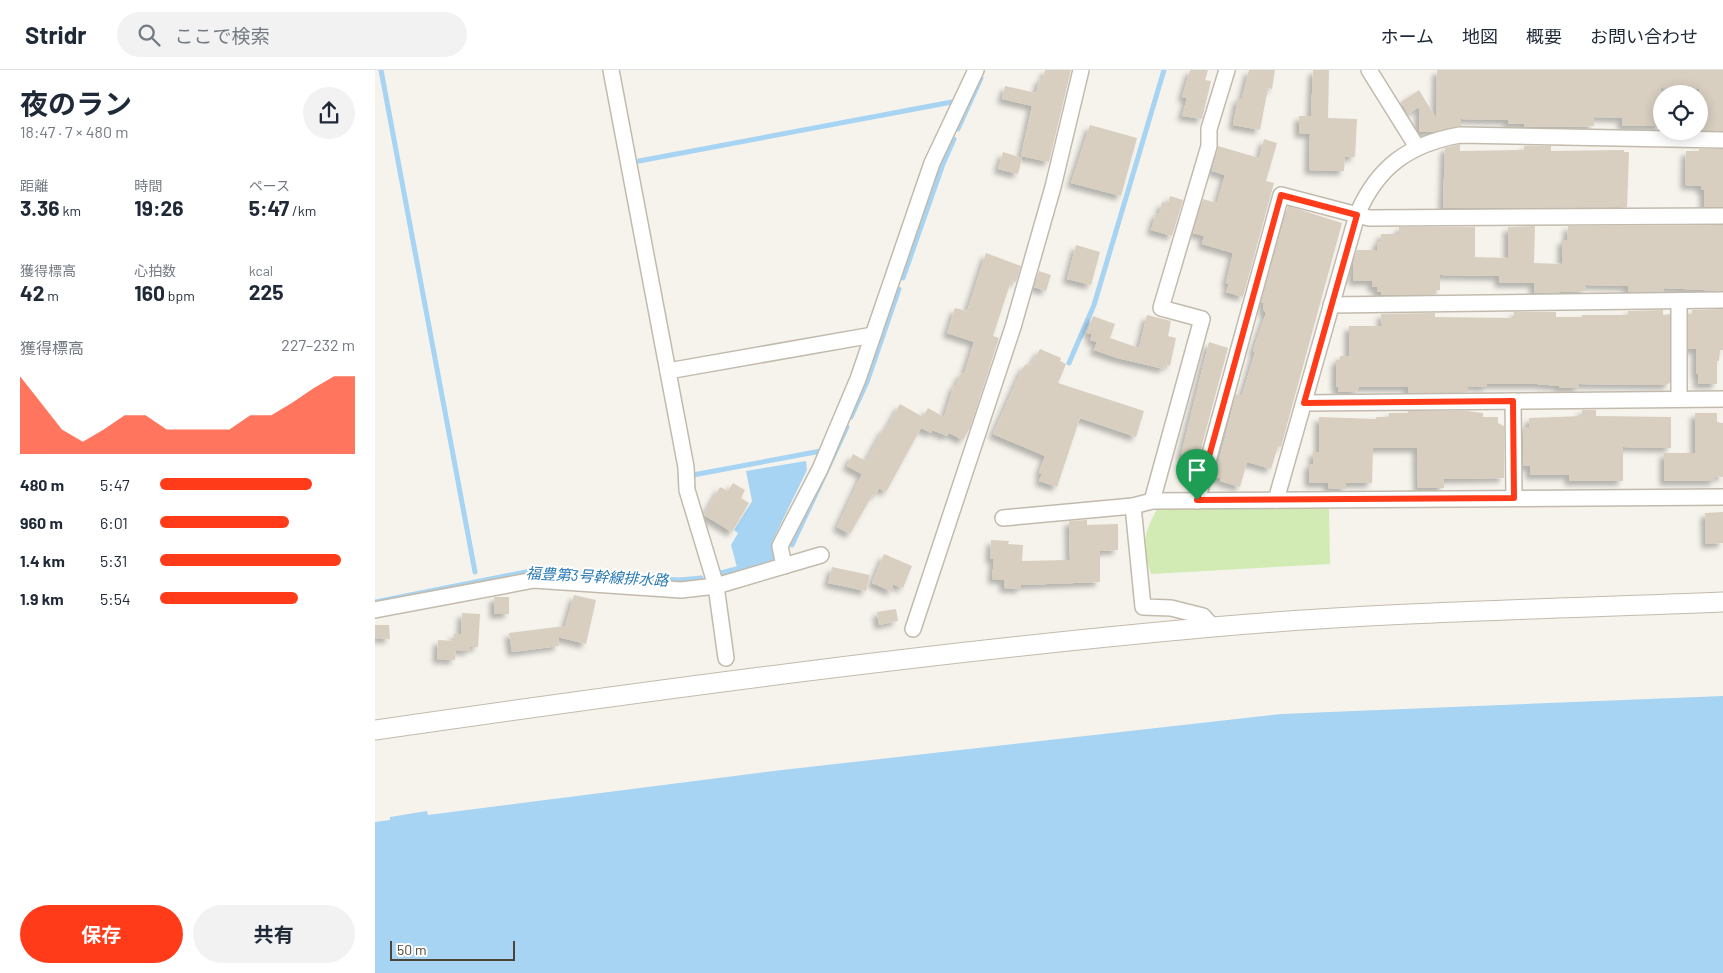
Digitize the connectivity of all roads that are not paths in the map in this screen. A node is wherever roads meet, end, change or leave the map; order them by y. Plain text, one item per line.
1 (611, 70) edge
2 (976, 70) edge
3 (1081, 70) edge
4 (1227, 70) edge
5 (1369, 70) edge
6 (1723, 140) edge
7 (1417, 147) junction
8 (1357, 215) junction
9 (1723, 216) edge
10 (1723, 300) edge
11 (1679, 301) junction
12 (1331, 305) junction
13 (873, 336) junction
14 (668, 371) junction
15 (1723, 399) edge
16 (1679, 400) junction
17 (1513, 401) junction
18 (1304, 403) junction
19 (1723, 497) edge
20 (1514, 498) junction
21 (1197, 500) junction
22 (1276, 500) junction
23 (1152, 501) junction
24 (1133, 506) junction
25 (1003, 518) dead end
26 (821, 555) dead end
27 (784, 566) junction
28 (716, 586) junction
29 (1723, 602) edge
30 (375, 610) edge
31 (1213, 627) junction
32 (913, 629) dead end
33 (726, 658) dead end
34 (375, 730) edge

1 - 14 street
2 - 13 street
3 - 32 street
4 - 23 street
5 - 7 street
6 - 7 street
7 - 8 street
8 - 9 street
8 - 12 street
8 - 21 street
10 - 11 street
11 - 12 street
11 - 16 street
12 - 18 street
13 - 14 street
13 - 27 street
14 - 28 street
15 - 16 street
16 - 17 street
17 - 18 street
17 - 20 street
18 - 22 street
19 - 20 street
20 - 22 street
21 - 22 street
21 - 23 street
23 - 24 street
24 - 25 street
24 - 31 street
26 - 27 street
27 - 28 street
28 - 30 street
28 - 33 street
29 - 31 street
31 - 34 street

